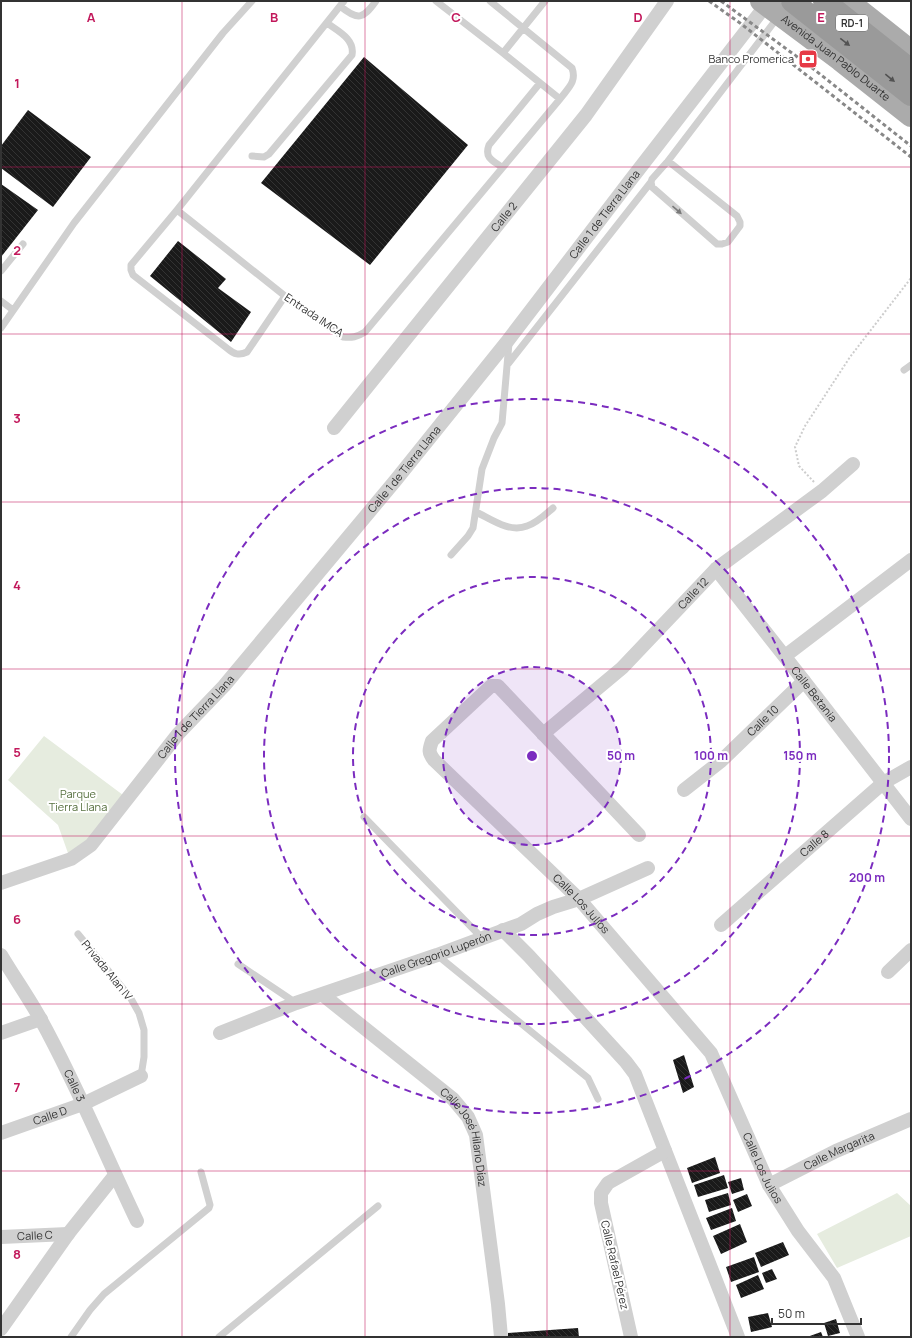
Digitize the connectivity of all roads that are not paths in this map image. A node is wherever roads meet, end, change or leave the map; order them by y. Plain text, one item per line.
1 (252, 1) edge
2 (376, 1) edge
3 (436, 1) edge
4 (490, 1) edge
5 (545, 1) edge
6 (667, 1) edge
7 (824, 1) edge
8 (848, 1) edge
9 (342, 3) edge
10 (775, 6) edge
11 (327, 23) junction
12 (523, 27) junction
13 (911, 51) edge
14 (503, 53) junction
15 (875, 53) junction
16 (911, 70) edge
17 (540, 83) junction
18 (911, 95) edge
19 (560, 99) junction
20 (911, 116) edge
21 (252, 156) dead end
22 (668, 161) junction
23 (502, 168) junction
24 (651, 182) junction
25 (177, 210) junction
26 (23, 244) dead end
27 (1, 271) edge
28 (285, 296) junction
29 (1, 301) edge
30 (13, 310) junction
31 (1, 328) edge
32 (510, 338) junction
33 (508, 364) junction
34 (911, 365) edge
35 (904, 370) dead end
36 (334, 428) dead end
37 (852, 464) dead end
38 (554, 508) dead end
39 (476, 512) junction
40 (451, 556) dead end
41 (911, 560) edge
42 (716, 569) junction
43 (785, 656) junction
44 (804, 681) junction
45 (544, 734) junction
46 (911, 767) edge
47 (884, 783) junction
48 (684, 790) dead end
49 (364, 817) dead end
50 (911, 819) edge
51 (638, 835) dead end
52 (648, 868) dead end
53 (1, 883) edge
54 (579, 899) junction
55 (721, 925) dead end
56 (503, 930) junction
57 (78, 934) dead end
58 (482, 938) junction
59 (911, 950) edge
60 (1, 955) edge
61 (437, 955) junction
62 (238, 964) dead end
63 (888, 972) dead end
64 (323, 995) junction
65 (296, 1003) junction
66 (41, 1019) junction
67 (1, 1033) edge
68 (220, 1033) dead end
69 (141, 1076) joint
70 (598, 1099) dead end
71 (83, 1104) junction
72 (911, 1119) edge
73 (1, 1133) edge
74 (665, 1151) junction
75 (201, 1172) dead end
76 (115, 1175) junction
77 (769, 1185) junction
78 (378, 1206) dead end
79 (137, 1221) dead end
80 (68, 1234) junction
81 (1, 1237) edge
82 (1, 1328) edge
83 (71, 1337) edge
84 (219, 1337) edge
85 (501, 1337) edge
86 (632, 1337) edge
87 (738, 1337) edge
88 (858, 1337) edge

1 - 30 lane
2 - 9 lane
3 - 14 lane
4 - 12 lane, Entrada IMCA
5 - 12 lane
6 - 36 street, Calle 2
7 - 15 highway, RD-1
8 - 13 main road
9 - 11 lane
10 -> 15 highway, RD-1
10 - 20 main road, Avenida Juan Pablo Duarte
10 - 22 lane
10 - 32 street, Calle 1 de Tierra Llana
11 - 21 lane
11 - 25 lane
12 - 14 lane
12 - 19 lane, Entrada IMCA
14 - 17 lane
15 - 16 highway, RD-1
15 -> 18 highway, RD-1
17 - 19 lane
17 - 23 lane
19 - 23 lane, Entrada IMCA
22 - 24 lane
24 -> 22 lane
23 - 28 lane, Entrada IMCA
24 - 33 lane
25 - 28 lane, Entrada IMCA
25 - 28 lane
26 - 27 lane
29 - 30 lane
30 - 31 lane
32 - 33 lane
32 - 53 street, Calle 1 de Tierra Llana
33 - 39 lane
34 - 35 lane
37 - 42 street, Calle 12
38 - 39 lane
39 - 40 lane
41 - 43 street
42 - 43 street, Calle Betania
42 - 45 street, Calle 12
43 - 44 street, Calle Betania
44 - 47 street, Calle Betania
44 - 48 street, Calle 10
45 - 51 street, Calle Los Julios
45 - 54 street, Calle Los Julios
46 - 47 street, Calle 8
47 - 50 street, Calle Betania
47 - 55 street, Calle 8
49 - 58 lane
52 - 54 street, Calle Gregorio Luperón
54 - 56 street, Calle Gregorio Luperón
54 - 77 street, Calle Los Julios
56 - 58 street, Calle Gregorio Luperón
56 - 74 street
57 - 69 lane, Privada Alan IV
58 - 61 street, Calle Gregorio Luperón
59 - 63 street
60 - 66 street, Calle 3
61 - 64 street, Calle Gregorio Luperón
61 - 70 lane
62 - 65 lane
64 - 65 street, Calle Gregorio Luperón
64 - 85 street, Calle José Hilario Díaz
65 - 68 street, Calle Gregorio Luperón
66 - 67 street
66 - 71 street, Calle 3
69 - 71 street, Calle D
71 - 73 street, Calle D
71 - 76 street, Calle 3
72 - 77 street, Calle Margarita
74 - 86 street, Calle Rafael Pérez
74 - 87 street
75 - 83 lane
76 - 79 street, Calle 3
76 - 80 street
77 - 88 street, Calle Los Julios
78 - 84 lane
80 - 81 street, Calle C
80 - 82 street

